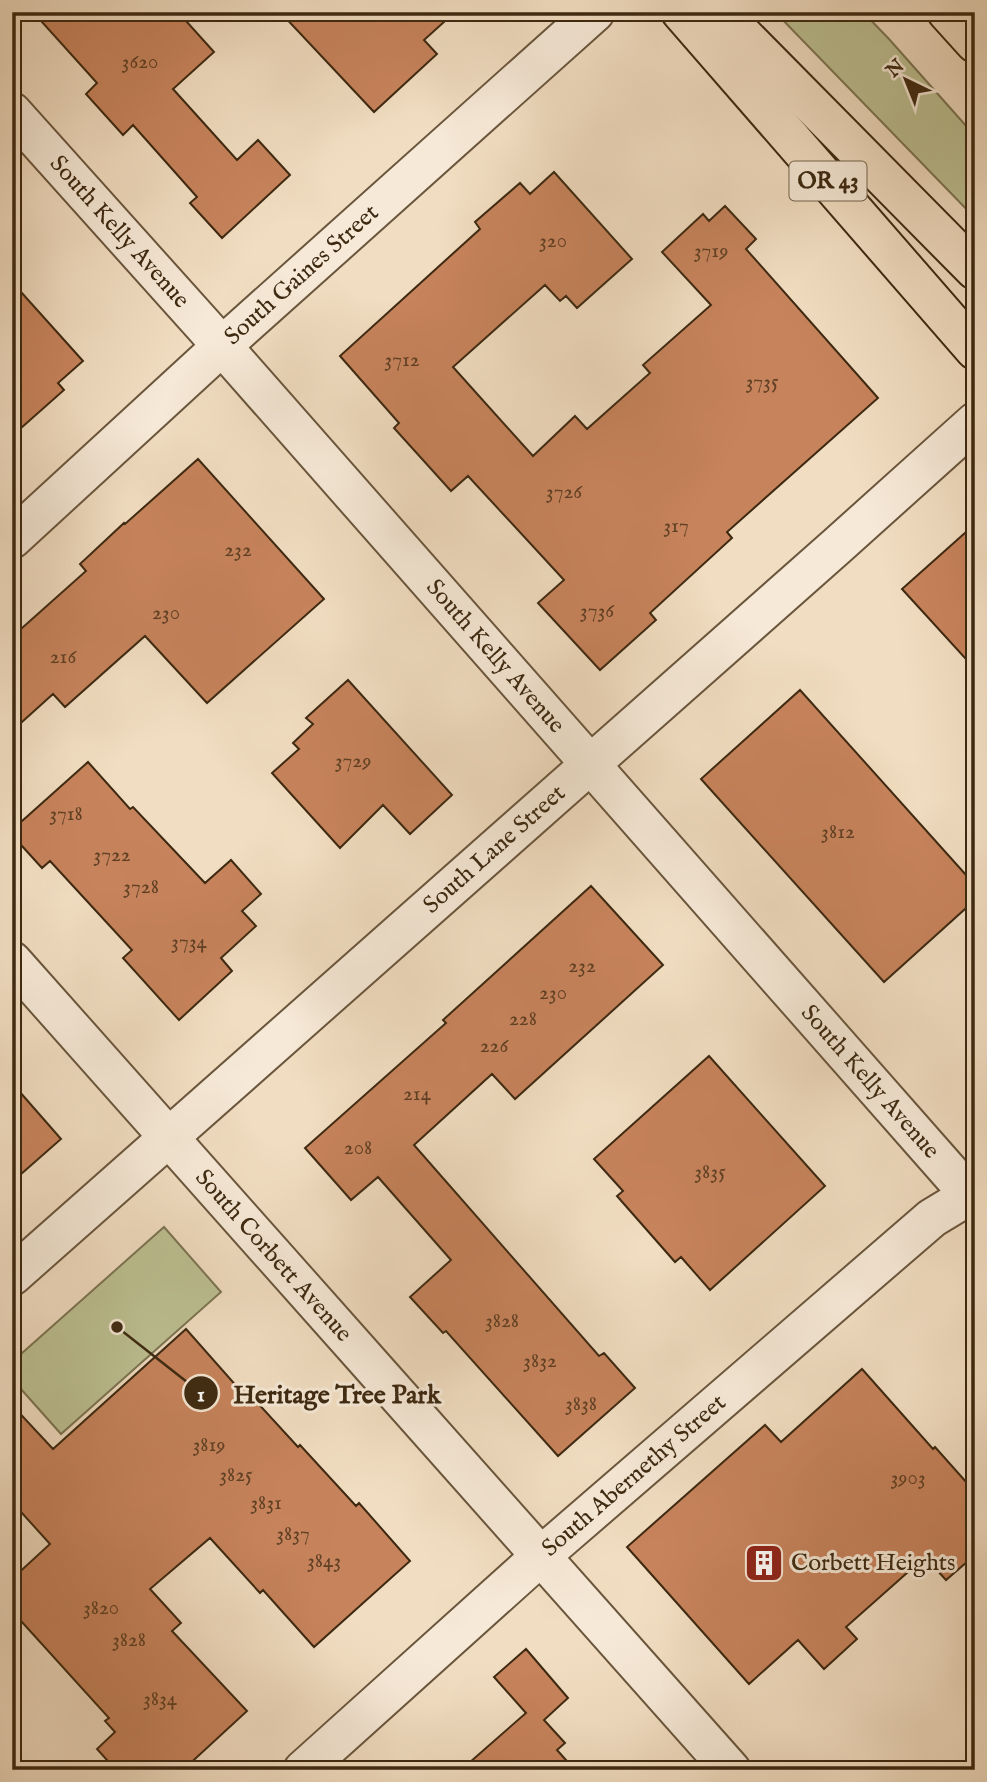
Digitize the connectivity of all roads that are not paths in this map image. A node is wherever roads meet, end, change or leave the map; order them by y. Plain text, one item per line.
1 (594, 12) edge
2 (681, 12) edge
3 (720, 12) edge
4 (947, 12) edge
5 (975, 43) edge
6 (12, 112) edge
7 (975, 270) edge
8 (222, 346) junction
9 (975, 350) edge
10 (975, 422) edge
11 (12, 539) edge
12 (591, 765) junction
13 (12, 961) edge
14 (169, 1139) junction
15 (973, 1196) edge
16 (12, 1276) edge
17 (542, 1555) junction
18 (303, 1770) edge
19 (731, 1770) edge

1 - 8 street, South Gaines Street
2 - 9 main road, OR 43
3 - 7 main road
4 - 5 main road
6 - 8 street, South Kelly Avenue
8 - 11 street, South Gaines Street
8 - 12 street, South Kelly Avenue
10 - 12 street, South Lane Street
12 - 14 street, South Lane Street
12 - 15 street, South Kelly Avenue
13 - 14 street, South Corbett Avenue
14 - 16 street, South Lane Street
14 - 17 street, South Corbett Avenue
15 - 17 street, South Abernethy Street
17 - 18 street, South Abernethy Street
17 - 19 street, South Corbett Avenue

